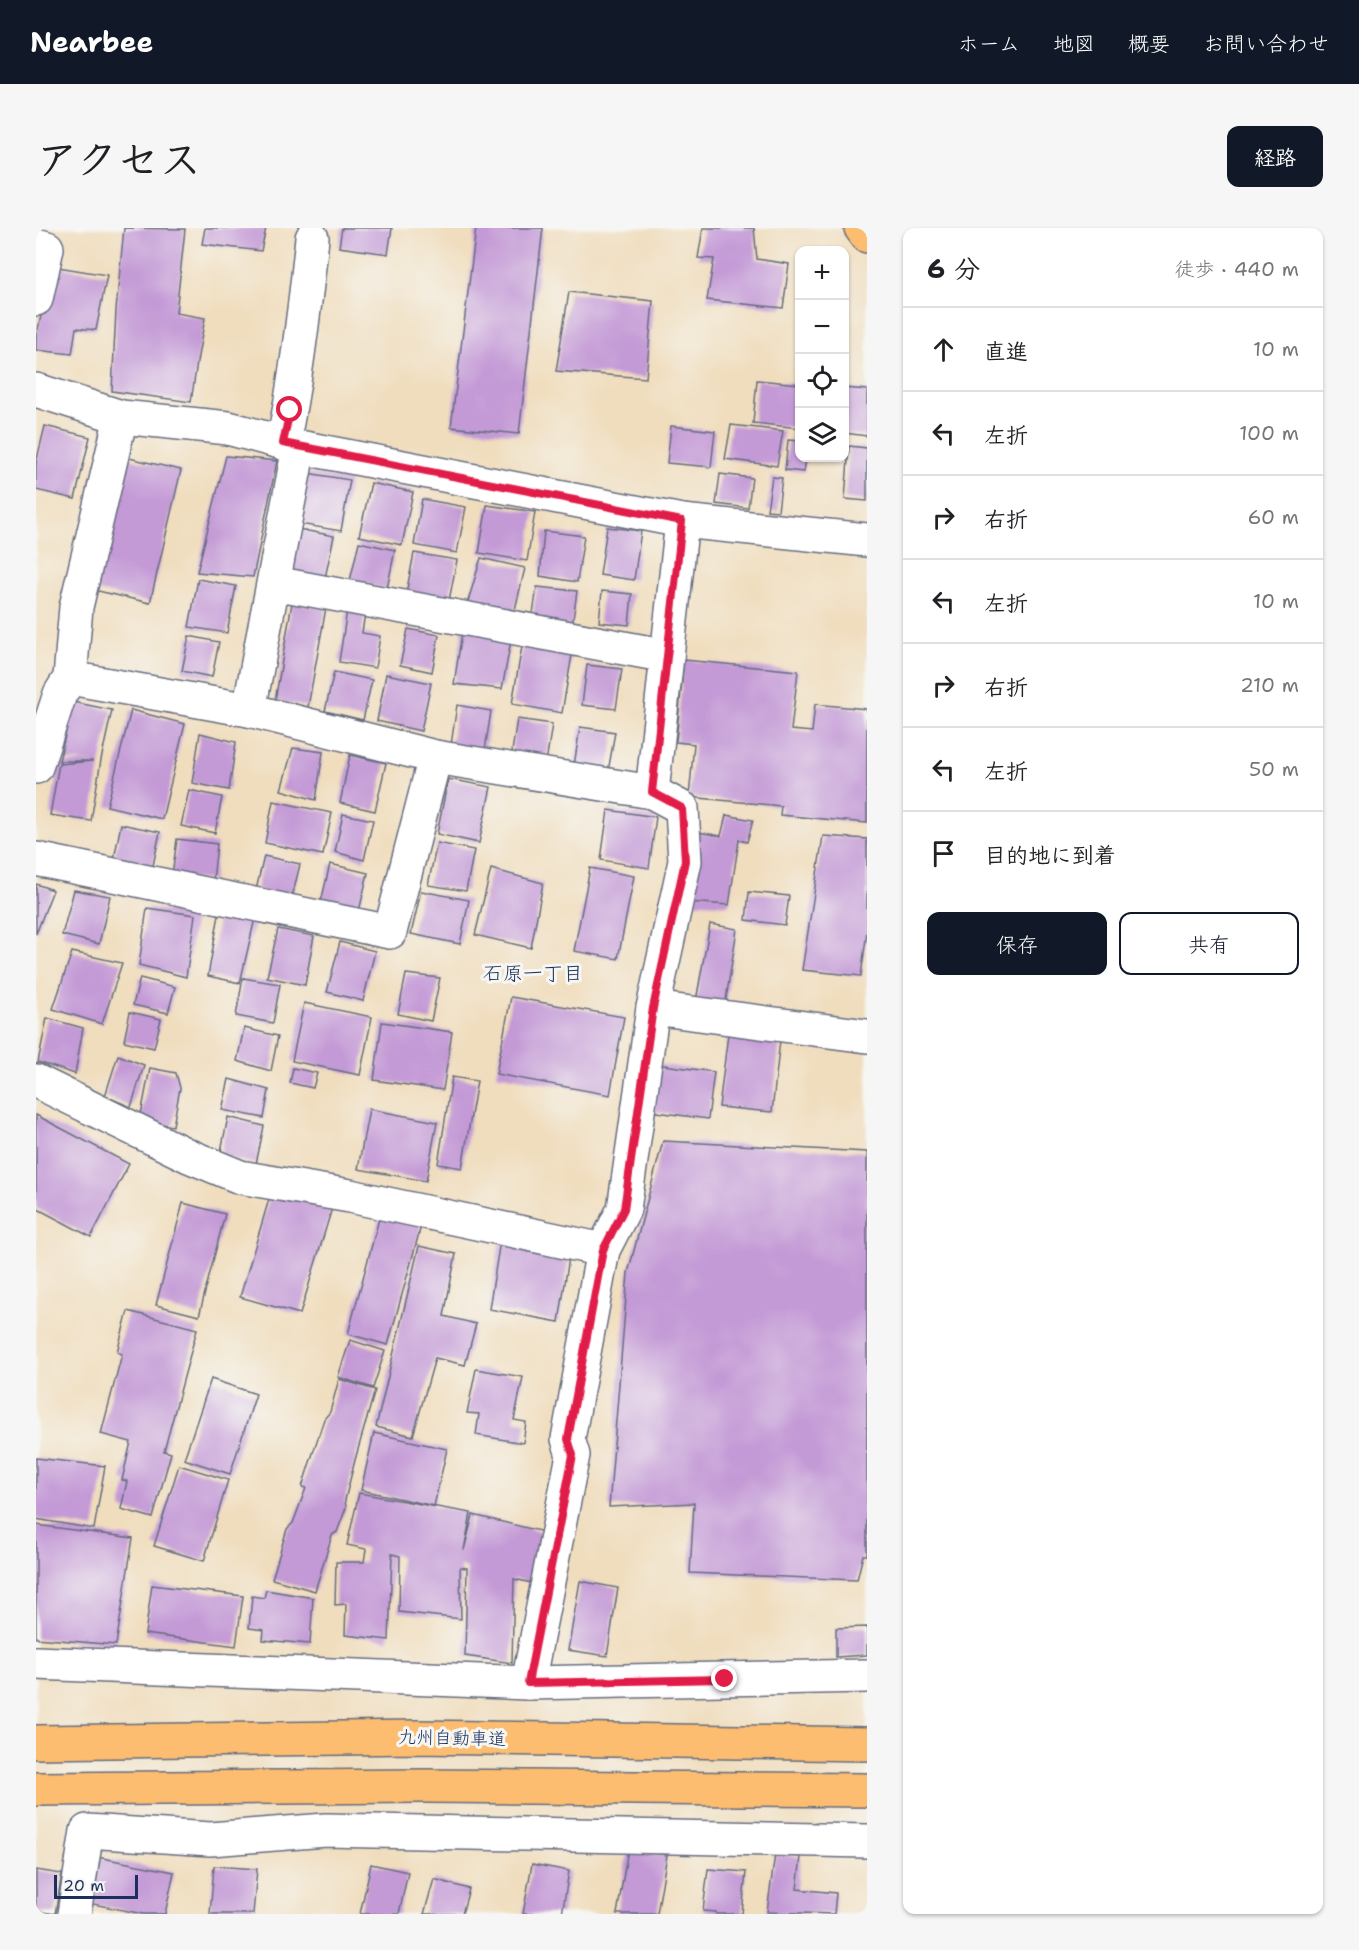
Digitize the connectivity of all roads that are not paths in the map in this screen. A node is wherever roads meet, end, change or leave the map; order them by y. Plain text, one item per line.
1 (861, 228) edge
2 (867, 236) edge
3 (312, 238) dead end
4 (36, 245) edge
5 (36, 300) edge
6 (36, 390) edge
7 (121, 417) junction
8 (291, 445) junction
9 (682, 521) junction
10 (867, 540) edge
11 (274, 583) junction
12 (667, 656) junction
13 (70, 678) junction
14 (249, 710) junction
15 (435, 757) junction
16 (36, 767) edge
17 (652, 792) junction
18 (36, 859) edge
19 (653, 1008) junction
20 (867, 1036) edge
21 (36, 1081) edge
22 (603, 1250) junction
23 (36, 1663) edge
24 (867, 1676) edge
25 (528, 1683) junction
26 (36, 1742) edge
27 (867, 1744) edge
28 (36, 1789) edge
29 (867, 1790) edge
30 (867, 1841) edge
31 (74, 1914) edge

1 - 2 highway
3 - 8 street
4 - 5 street
6 - 7 street
7 - 8 street
7 - 13 street
8 - 9 street
8 - 11 street
9 - 10 street
9 - 12 street
11 - 12 street
11 - 14 street
12 - 17 street
13 - 14 street
13 - 16 street
14 - 15 street
15 - 17 street
15 - 18 street
17 - 19 street
19 - 20 street
19 - 22 street
21 - 22 street
22 - 25 street
23 - 25 street
24 - 25 street
26 - 27 highway, 九州自動車道
28 - 29 highway
30 - 31 street

